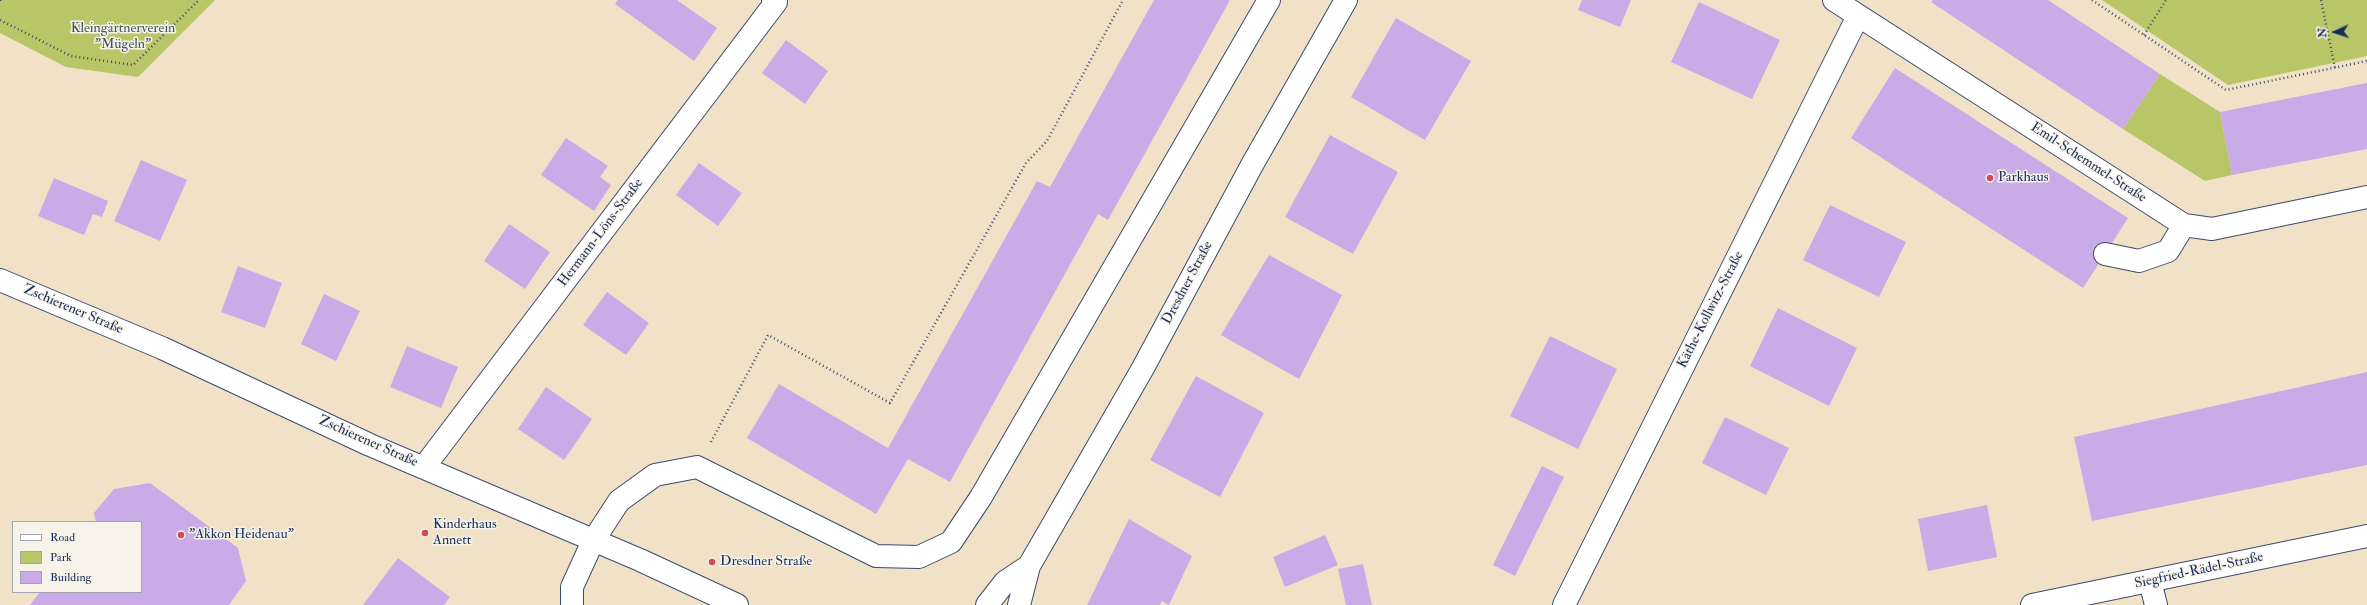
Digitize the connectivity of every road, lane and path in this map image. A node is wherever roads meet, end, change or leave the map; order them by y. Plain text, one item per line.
1 (198, 0) edge
2 (773, 0) edge
3 (1123, 0) edge
4 (1269, 0) edge
5 (1346, 0) edge
6 (1834, 0) edge
7 (2092, 0) edge
8 (2166, 0) edge
9 (2321, 0) edge
10 (1858, 16) junction
11 (0, 20) edge
12 (2144, 35) junction
13 (2367, 61) edge
14 (2334, 68) junction
15 (2367, 197) edge
16 (2184, 225) junction
17 (2105, 254) dead end
18 (0, 280) edge
19 (424, 467) junction
20 (697, 467) junction
21 (2367, 536) edge
22 (593, 541) junction
23 (1029, 566) junction
24 (2150, 581) junction
25 (2097, 598) edge
26 (572, 605) edge
27 (737, 605) edge
28 (987, 605) edge
29 (1019, 605) edge
30 (1564, 605) edge
31 (2032, 605) edge
32 (2156, 605) edge

1 - 11 path
2 - 19 street, Hermann-Löns-Straße
3 - 20 path
4 - 20 street
5 - 23 street, Dresdner Straße
6 - 10 street, Emil-Schemmel-Straße
7 - 12 path
8 - 12 path
9 - 14 path
10 - 16 street, Emil-Schemmel-Straße
10 - 30 street, Käthe-Kollwitz-Straße
12 - 14 path
13 - 14 path
15 - 16 street, Emil-Schemmel-Straße
16 - 17 street
18 - 19 street, Zschierener Straße
19 - 22 street, Zschierener Straße
20 - 22 street
21 - 24 street, Siegfried-Rädel-Straße
22 - 26 street
22 - 27 street, Zschierener Straße
23 - 28 street, Dresdner Straße
23 - 29 street, Dresdner Straße
24 - 25 street, Siegfried-Rädel-Straße
24 - 32 street
25 - 31 street, Siegfried-Rädel-Straße

